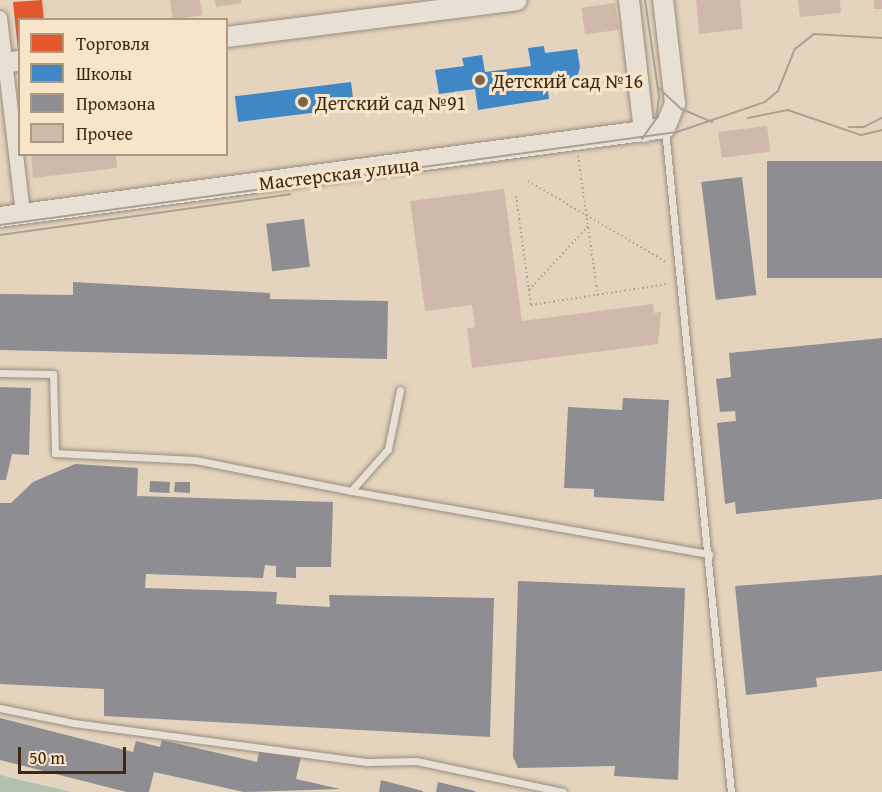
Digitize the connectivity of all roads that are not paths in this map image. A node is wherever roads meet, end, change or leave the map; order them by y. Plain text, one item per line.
1 (518, 0) edge
2 (629, 0) edge
3 (663, 0) edge
4 (0, 18) edge
5 (228, 37) edge
6 (8, 62) edge
7 (669, 124) junction
8 (644, 132) junction
9 (23, 214) junction
10 (0, 217) edge
11 (0, 373) edge
12 (400, 390) dead end
13 (351, 490) junction
14 (710, 554) junction
15 (0, 708) edge
16 (563, 792) edge
17 (731, 792) edge

1 - 5 main road
2 - 8 main road
3 - 7 main road
4 - 6 street
6 - 9 street
7 - 8 main road, Мастерская улица
7 - 14 lane
8 - 9 main road, Мастерская улица
9 - 10 main road, Мастерская улица
11 - 13 lane
12 - 13 lane
13 - 14 lane
14 - 17 lane
15 - 16 lane

